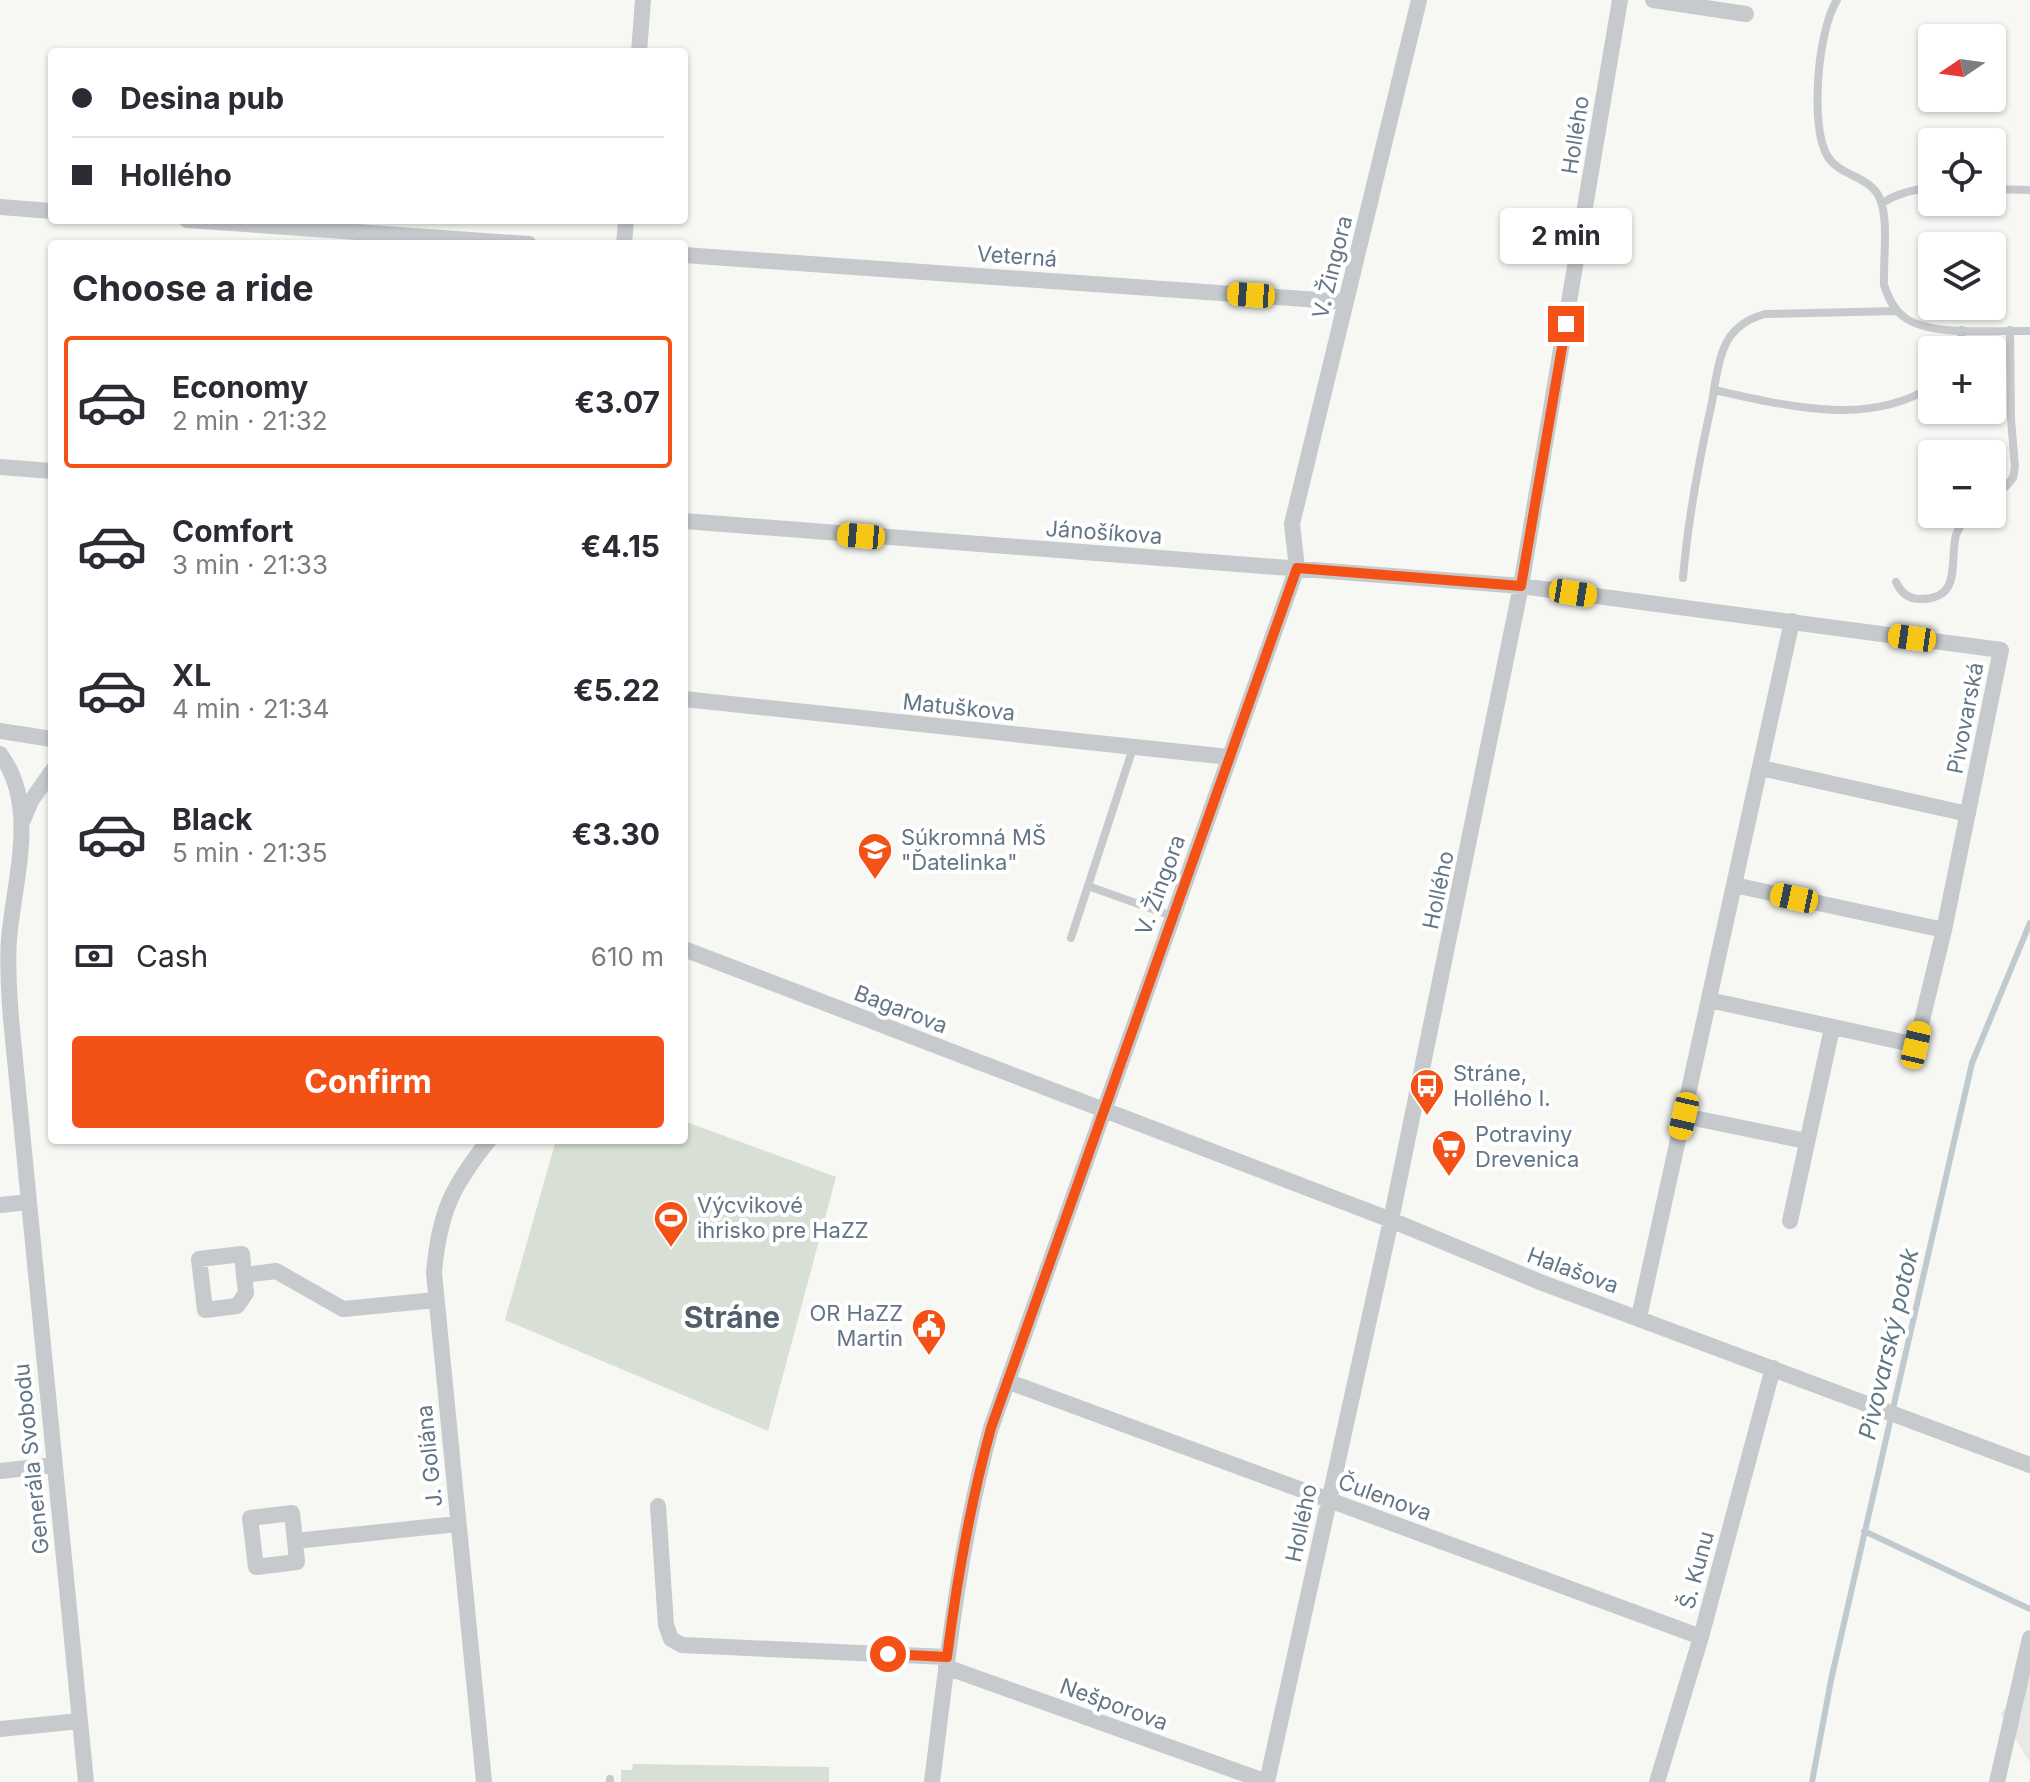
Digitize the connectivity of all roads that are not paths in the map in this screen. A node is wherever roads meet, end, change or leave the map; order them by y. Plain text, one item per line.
1 (643, 0) edge
2 (1419, 0) edge
3 (1618, 0) edge
4 (1628, 0) edge
5 (1653, 0) edge
6 (1837, 0) edge
7 (1746, 14) dead end
8 (639, 48) edge
9 (1918, 189) edge
10 (2006, 189) edge
11 (2030, 190) edge
12 (1882, 203) junction
13 (0, 207) edge
14 (48, 211) edge
15 (244, 224) edge
16 (472, 240) edge
17 (688, 255) edge
18 (1346, 302) junction
19 (1897, 311) junction
20 (1962, 330) junction
21 (2010, 330) junction
22 (2030, 331) edge
23 (1961, 336) edge
24 (1714, 390) junction
25 (1918, 394) edge
26 (0, 467) edge
27 (48, 471) edge
28 (2006, 486) edge
29 (688, 521) edge
30 (1959, 528) edge
31 (1297, 568) junction
32 (1683, 578) dead end
33 (1896, 582) dead end
34 (1521, 586) junction
35 (1792, 621) junction
36 (688, 699) edge
37 (0, 731) edge
38 (48, 738) edge
39 (1133, 747) junction
40 (0, 754) edge
41 (1229, 757) junction
42 (1761, 768) junction
43 (48, 777) edge
44 (1968, 814) junction
45 (21, 825) junction
46 (1734, 885) junction
47 (1088, 886) junction
48 (1172, 916) junction
49 (1944, 930) junction
50 (1071, 938) dead end
51 (4, 942) edge
52 (688, 951) edge
53 (1709, 1000) junction
54 (1832, 1028) junction
55 (1103, 1110) junction
56 (1684, 1116) junction
57 (1806, 1141) junction
58 (486, 1144) edge
59 (28, 1202) junction
60 (0, 1205) edge
61 (1391, 1220) junction
62 (1790, 1221) dead end
63 (244, 1275) dead end
64 (436, 1300) junction
65 (1639, 1317) junction
66 (1773, 1368) junction
67 (1009, 1382) junction
68 (54, 1465) junction
69 (2030, 1465) edge
70 (0, 1471) edge
71 (1328, 1499) junction
72 (658, 1506) dead end
73 (457, 1524) junction
74 (295, 1541) dead end
75 (1701, 1637) junction
76 (2030, 1638) edge
77 (947, 1662) junction
78 (2024, 1684) edge
79 (80, 1721) junction
80 (0, 1729) edge
81 (86, 1782) edge
82 (484, 1782) edge
83 (932, 1782) edge
84 (1267, 1782) edge
85 (1657, 1782) edge
86 (1997, 1782) edge

1 - 8 street
2 - 18 street, V. Žingora
3 - 4 street
3 - 34 street, Hollého
5 - 7 street
6 - 12 lane
9 - 12 lane
10 - 11 lane
12 - 19 lane
13 - 14 street
15 - 16 street
17 - 18 street, Veterná
18 - 31 street, V. Žingora
19 - 20 lane
19 - 24 lane
20 - 21 lane
20 - 23 lane
21 - 22 lane
21 - 28 lane
24 - 25 lane
24 - 32 lane
26 - 27 street
29 - 31 street, Jánošíkova
30 - 33 lane
31 - 34 street, Jánošíkova
31 - 41 street, V. Žingora
34 - 35 street, Pivovarská
34 - 61 street, Hollého
35 - 42 street
35 - 44 street, Pivovarská
36 - 39 street, Matuškova
37 - 38 street
39 - 41 street, Matuškova
39 - 47 lane
40 - 45 street, Generála Svobodu
41 - 48 street, V. Žingora
42 - 44 street
42 - 46 street
43 - 45 street
44 - 49 street, Pivovarská
45 - 51 street, Generála Svobodu
46 - 49 street
46 - 53 street
47 - 48 lane
47 - 50 lane
48 - 55 street, V. Žingora
49 - 54 street, Pivovarská
51 - 59 street, Generála Svobodu
52 - 55 street, Bagarova
53 - 54 street, Pivovarská
53 - 56 street
54 - 57 street
55 - 61 street, Halašova
55 - 67 street, V. Žingora
56 - 57 street
56 - 65 street
57 - 62 street
58 - 64 street, J. Goliána
59 - 60 street
59 - 68 street, Generála Svobodu
61 - 65 street, Halašova
61 - 71 street, Hollého
63 - 64 street
64 - 73 street, J. Goliána
65 - 66 street, Halašova
66 - 69 street, Halašova
66 - 75 street, Š. Kunu
67 - 71 street, Čulenova
67 - 77 street, V. Žingora
68 - 70 street
68 - 79 street, Generála Svobodu
71 - 75 street, Čulenova
71 - 84 street, Hollého
72 - 77 street, Nešporova
73 - 74 street
73 - 82 street, J. Goliána
75 - 85 street, Š. Kunu
76 - 78 street
77 - 83 street, V. Žingora
77 - 84 street, Nešporova
78 - 86 street
79 - 80 street
79 - 81 street, Generála Svobodu

